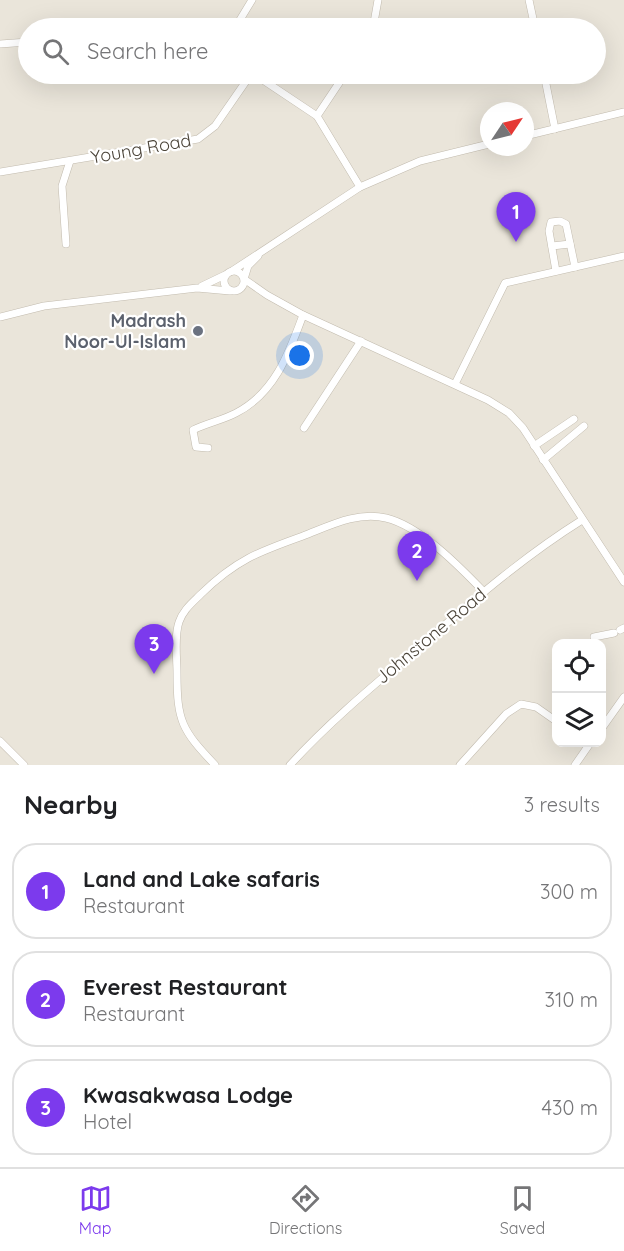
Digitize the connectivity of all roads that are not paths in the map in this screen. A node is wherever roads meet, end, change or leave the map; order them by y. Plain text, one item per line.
1 (252, 0) edge
2 (378, 0) edge
3 (529, 0) edge
4 (241, 18) edge
5 (375, 18) edge
6 (533, 18) edge
7 (18, 43) edge
8 (0, 44) edge
9 (245, 84) edge
10 (267, 84) edge
11 (338, 84) edge
12 (546, 84) edge
13 (624, 112) edge
14 (317, 116) junction
15 (555, 129) junction
16 (534, 134) edge
17 (480, 146) edge
18 (70, 160) junction
19 (0, 172) edge
20 (360, 187) junction
21 (66, 244) dead end
22 (570, 244) junction
23 (552, 246) junction
24 (258, 256) junction
25 (624, 256) edge
26 (575, 267) junction
27 (556, 272) junction
28 (229, 273) junction
29 (244, 279) junction
30 (197, 288) junction
31 (234, 291) junction
32 (267, 295) junction
33 (303, 315) junction
34 (0, 317) edge
35 (361, 341) junction
36 (455, 384) junction
37 (574, 418) dead end
38 (584, 426) dead end
39 (304, 428) dead end
40 (534, 446) junction
41 (208, 448) dead end
42 (543, 459) junction
43 (582, 520) junction
44 (624, 582) edge
45 (484, 592) junction
46 (620, 631) edge
47 (594, 638) dead end
48 (624, 697) edge
49 (552, 718) edge
50 (606, 723) edge
51 (0, 741) edge
52 (587, 747) edge
53 (24, 765) edge
54 (215, 765) edge
55 (290, 765) edge
56 (460, 765) edge
57 (575, 765) edge

1 - 4 street
2 - 5 street
3 - 6 street
7 - 8 street
9 - 18 street, Young Road
10 - 14 street
11 - 14 street
12 - 15 street
13 - 15 street
14 - 20 street
15 - 16 street
17 - 20 street
18 - 19 street, Young Road
18 - 21 street
20 - 24 street
22 - 23 street
22 - 23 street
22 - 26 street
23 - 27 street
24 - 28 street
24 - 29 street
25 - 26 street
26 - 27 street
27 - 36 street
28 - 29 street
28 - 30 street
28 - 31 street
29 - 31 street
29 - 32 street
30 - 31 street
30 - 34 street
31 - 32 street
32 - 33 street
33 - 35 street
33 - 41 street
35 - 36 street
35 - 39 street
36 - 40 street
37 - 40 street
38 - 42 street
40 - 42 street
42 - 43 street
43 - 44 street
43 - 45 street, Johnstone Road
45 - 54 street
45 - 55 street, Johnstone Road
46 - 47 street
48 - 50 street
49 - 56 street
51 - 53 street
52 - 57 street

